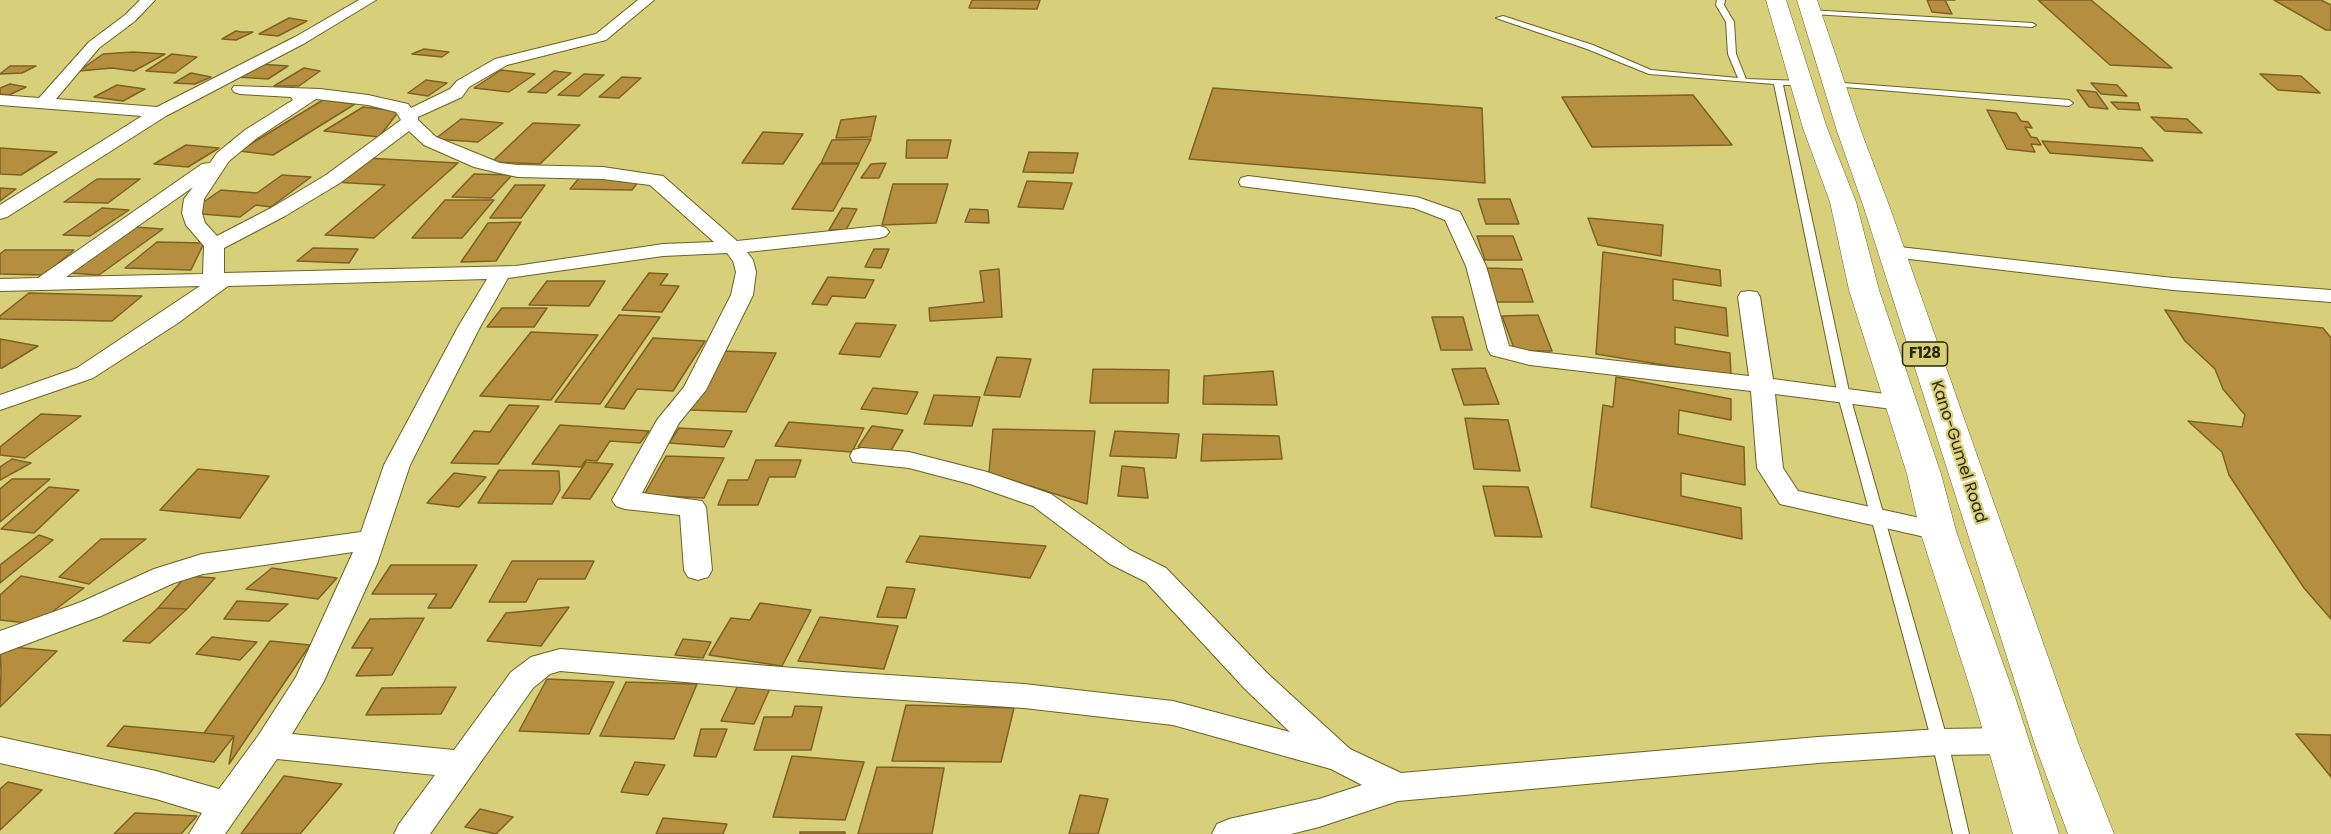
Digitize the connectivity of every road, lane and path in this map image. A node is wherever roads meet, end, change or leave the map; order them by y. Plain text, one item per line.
1 (148, 0) edge
2 (369, 0) edge
3 (647, 0) edge
4 (1720, 0) edge
5 (1776, 0) edge
6 (1810, 6) edge
7 (1500, 18) dead end
8 (2031, 26) dead end
9 (1743, 81) junction
10 (1805, 83) junction
11 (204, 88) junction
12 (240, 89) junction
13 (320, 94) junction
14 (0, 100) edge
15 (2069, 103) dead end
16 (43, 104) junction
17 (160, 112) junction
18 (409, 118) junction
19 (223, 157) junction
20 (1248, 182) dead end
21 (0, 213) edge
22 (879, 232) dead end
23 (213, 245) junction
24 (732, 247) junction
25 (1891, 252) junction
26 (501, 272) junction
27 (217, 280) junction
28 (43, 284) junction
29 (0, 285) edge
30 (2331, 296) edge
31 (1749, 297) dead end
32 (1762, 384) junction
33 (1844, 396) junction
34 (0, 404) edge
35 (1900, 404) junction
36 (862, 456) dead end
37 (1924, 474) junction
38 (1967, 481) junction
39 (1878, 518) junction
40 (1938, 531) junction
41 (372, 540) junction
42 (698, 570) dead end
43 (0, 643) edge
44 (1940, 741) junction
45 (2006, 741) junction
46 (269, 745) junction
47 (0, 750) edge
48 (1339, 758) junction
49 (460, 764) junction
50 (1398, 787) junction
51 (227, 806) junction
52 (206, 834) edge
53 (411, 834) edge
54 (1229, 834) edge
55 (1961, 834) edge
56 (2036, 834) edge
57 (2091, 834) edge

1 - 16 street
2 - 11 street
3 - 18 street
4 - 9 lane
5 - 10 main road, Kano-Gumel Road / F128
6 - 8 lane
6 - 10 main road, Kano-Gumel Road / F128
7 - 9 lane
9 - 10 lane
10 - 15 lane
10 - 25 main road, Kano-Gumel Road / F128
10 - 33 lane
10 - 35 main road, Kano-Gumel Road / F128
11 - 12 street
11 - 17 street
12 - 13 street
12 - 19 street
13 - 18 street
13 - 19 street
14 - 16 street
16 - 17 street
17 - 21 street
18 - 23 street
18 - 24 street
19 - 23 street
19 - 28 street
20 - 32 street
22 - 24 street
23 - 27 street
24 - 26 street
24 - 42 street
25 - 30 street
25 - 38 main road, Kano-Gumel Road / F128
26 - 27 street
26 - 41 street
27 - 28 street
27 - 34 street
28 - 29 street
31 - 32 street
32 - 33 street
32 - 39 street
33 - 35 street
33 - 39 lane
35 - 37 main road, Kano-Gumel Road / F128
36 - 48 street
37 - 38 main road
37 - 40 main road, Kano-Gumel Road / F128
38 - 57 main road, Kano-Gumel Road / F128
39 - 40 street
39 - 44 lane
40 - 45 main road, Kano-Gumel Road / F128
41 - 43 street
41 - 46 street
44 - 45 street
44 - 50 street
44 - 55 lane
45 - 56 main road, Kano-Gumel Road / F128
46 - 49 street
46 - 51 street
47 - 51 street
48 - 49 street
48 - 50 street
49 - 53 street
50 - 54 street
51 - 52 street

